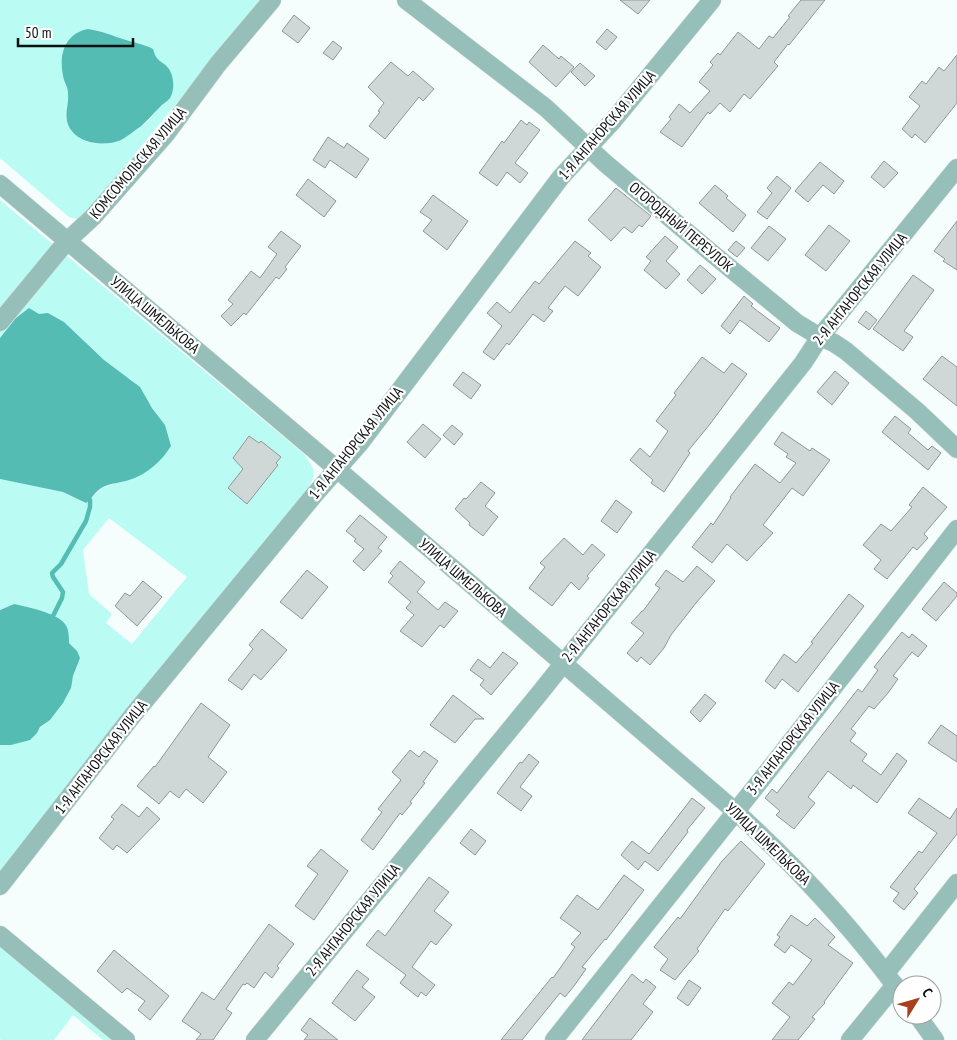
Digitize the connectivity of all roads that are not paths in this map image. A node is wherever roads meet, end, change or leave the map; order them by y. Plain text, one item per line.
1 (272, 0) edge
2 (406, 0) edge
3 (712, 0) edge
4 (590, 147) junction
5 (957, 168) edge
6 (0, 184) edge
7 (67, 241) junction
8 (0, 322) edge
9 (820, 337) junction
10 (957, 449) edge
11 (337, 469) junction
12 (957, 529) edge
13 (562, 664) junction
14 (736, 812) junction
15 (957, 883) edge
16 (0, 886) edge
17 (0, 935) edge
18 (900, 975) edge
19 (892, 981) edge
20 (892, 987) edge
21 (924, 1025) edge
22 (126, 1040) edge
23 (255, 1040) edge
24 (554, 1040) edge
25 (850, 1040) edge
26 (935, 1040) edge

1 - 7 street, КОМСОМОЛЬСКАЯ УЛИЦА
2 - 4 street, ОГОРОДНЫЙ ПЕРЕУЛОК
3 - 4 street, 1-Я АНГАНОРСКАЯ УЛИЦА
4 - 9 street, ОГОРОДНЫЙ ПЕРЕУЛОК
4 - 11 street, 1-Я АНГАНОРСКАЯ УЛИЦА
5 - 9 street, 2-Я АНГАНОРСКАЯ УЛИЦА
6 - 7 street, УЛИЦА ШМЕЛЬКОВА
7 - 8 street, КОМСОМОЛЬСКАЯ УЛИЦА
7 - 11 street, УЛИЦА ШМЕЛЬКОВА
9 - 10 street, ОГОРОДНЫЙ ПЕРЕУЛОК
9 - 13 street, 2-Я АНГАНОРСКАЯ УЛИЦА
11 - 13 street, УЛИЦА ШМЕЛЬКОВА
11 - 16 street, 1-Я АНГАНОРСКАЯ УЛИЦА
12 - 14 street, 3-Я АНГАНОРСКАЯ УЛИЦА
13 - 14 street, УЛИЦА ШМЕЛЬКОВА
13 - 23 street, 2-Я АНГАНОРСКАЯ УЛИЦА
14 - 19 street, УЛИЦА ШМЕЛЬКОВА
14 - 24 street, 3-Я АНГАНОРСКАЯ УЛИЦА
15 - 18 street
17 - 22 street
20 - 25 street
21 - 26 street

